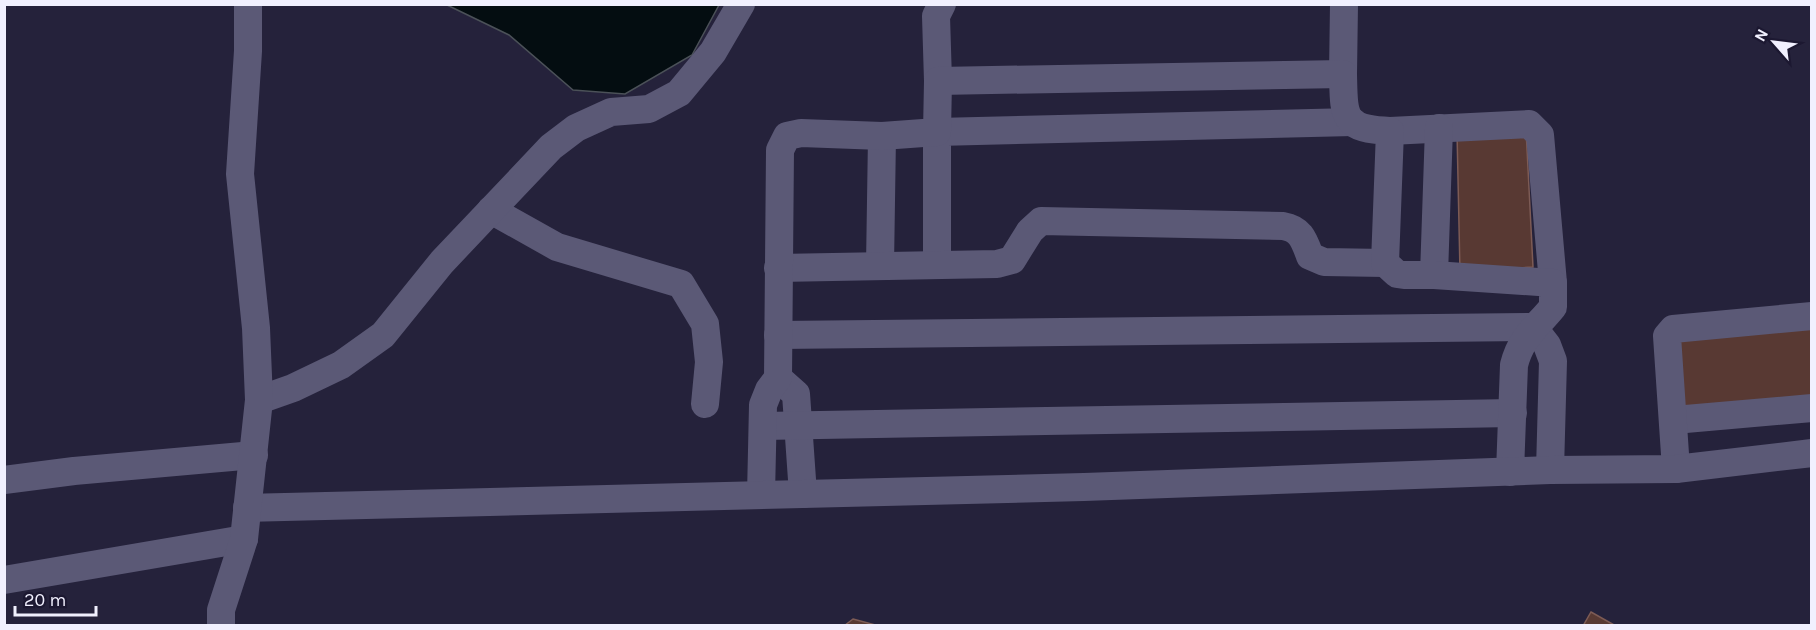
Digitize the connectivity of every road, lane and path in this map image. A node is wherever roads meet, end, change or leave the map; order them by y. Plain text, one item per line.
1 (248, 4) edge
2 (741, 4) edge
3 (942, 4) edge
4 (1344, 4) edge
5 (1343, 74) junction
6 (938, 81) junction
7 (1353, 122) junction
8 (1439, 128) junction
9 (1390, 131) junction
10 (936, 132) junction
11 (882, 136) junction
12 (491, 210) junction
13 (1385, 263) junction
14 (937, 265) junction
15 (880, 266) junction
16 (778, 268) junction
17 (1434, 275) junction
18 (1525, 281) junction
19 (1553, 283) junction
20 (1812, 316) edge
21 (1528, 327) junction
22 (778, 334) junction
23 (778, 378) junction
24 (259, 400) junction
25 (705, 404) dead end
26 (1812, 408) edge
27 (1513, 413) junction
28 (1674, 420) junction
29 (799, 424) junction
30 (763, 426) junction
31 (1812, 453) edge
32 (254, 455) junction
33 (1676, 469) junction
34 (1550, 470) junction
35 (1510, 472) junction
36 (4, 480) edge
37 (803, 494) junction
38 (761, 495) junction
39 (247, 508) junction
40 (244, 539) junction
41 (4, 580) edge
42 (221, 626) edge

1 - 24 street
2 - 12 street
3 - 6 street
4 - 5 street
5 - 6 street
5 - 7 street
6 - 10 street
7 - 9 street
7 - 10 street
8 - 9 street
8 - 17 street
8 - 19 street
9 - 13 street
10 - 11 street
10 - 14 street
11 - 15 street
11 - 16 street
12 - 24 street
12 - 25 street
13 - 14 street
13 - 17 street
14 - 15 street
15 - 16 street
16 - 22 street
17 - 18 street
18 - 19 street
18 - 21 street
19 - 21 street
20 - 28 street
21 - 22 street
21 - 27 street
21 - 34 street
22 - 23 street
23 - 29 street
23 - 30 street
24 - 32 street
26 - 28 street
27 - 29 street
27 - 35 street
28 - 33 street
29 - 30 street
29 - 37 street
30 - 38 street
31 - 33 street
32 - 36 street
32 - 39 street
33 - 34 street
34 - 35 street
35 - 37 street
37 - 38 street
38 - 39 street
39 - 40 street
40 - 41 street
40 - 42 street

